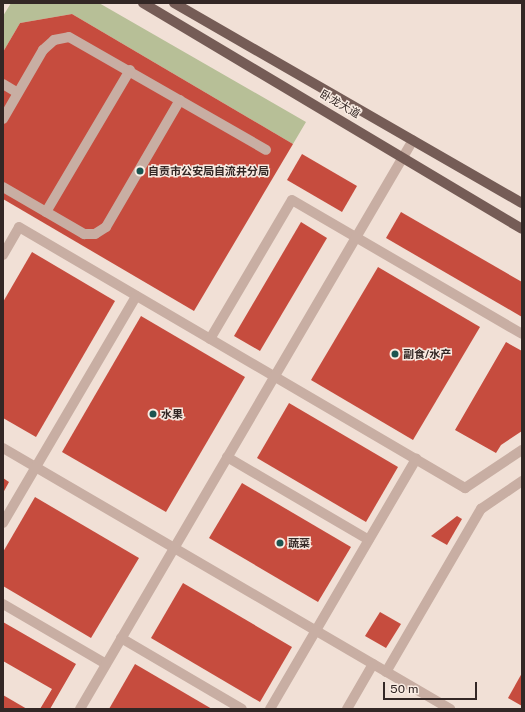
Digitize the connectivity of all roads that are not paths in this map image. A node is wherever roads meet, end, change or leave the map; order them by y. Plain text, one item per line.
1 (143, 3) edge
2 (174, 3) edge
3 (130, 70) junction
4 (3, 84) edge
5 (18, 93) junction
6 (180, 100) junction
7 (3, 119) edge
8 (413, 140) junction
9 (266, 150) dead end
10 (403, 158) junction
11 (3, 187) edge
12 (522, 203) edge
13 (46, 212) junction
14 (522, 229) edge
15 (356, 237) junction
16 (3, 255) edge
17 (136, 296) junction
18 (522, 334) edge
19 (210, 339) junction
20 (274, 377) junction
21 (3, 448) edge
22 (522, 450) edge
23 (227, 457) junction
24 (416, 460) junction
25 (36, 467) junction
26 (522, 481) edge
27 (3, 524) edge
28 (369, 540) junction
29 (174, 548) junction
30 (3, 604) edge
31 (121, 638) junction
32 (106, 664) junction
33 (373, 664) junction
34 (386, 672) junction
35 (436, 706) edge
36 (80, 709) edge
37 (242, 709) edge
38 (270, 709) edge
39 (347, 709) edge
40 (450, 709) edge

1 - 10 main road, 卧龙大道
2 - 8 main road, 卧龙大道
3 - 5 lane
3 - 6 lane
3 - 13 lane
4 - 5 lane
5 - 7 lane
6 - 9 lane
6 - 13 lane
8 - 10 lane
8 - 12 main road, 卧龙大道
10 - 14 main road, 卧龙大道
10 - 15 lane
11 - 13 lane
15 - 18 lane
15 - 19 lane
15 - 20 lane
16 - 17 lane
17 - 19 lane
17 - 25 lane
19 - 20 lane
20 - 23 lane
20 - 24 lane
21 - 25 lane
22 - 24 lane
23 - 28 lane
23 - 29 lane
24 - 28 lane
25 - 27 lane
25 - 29 lane
26 - 34 lane
28 - 38 lane
29 - 31 lane
29 - 33 lane
30 - 32 lane
31 - 32 lane
31 - 37 lane
32 - 36 lane
33 - 34 lane
33 - 39 lane
34 - 35 lane
35 - 40 lane

